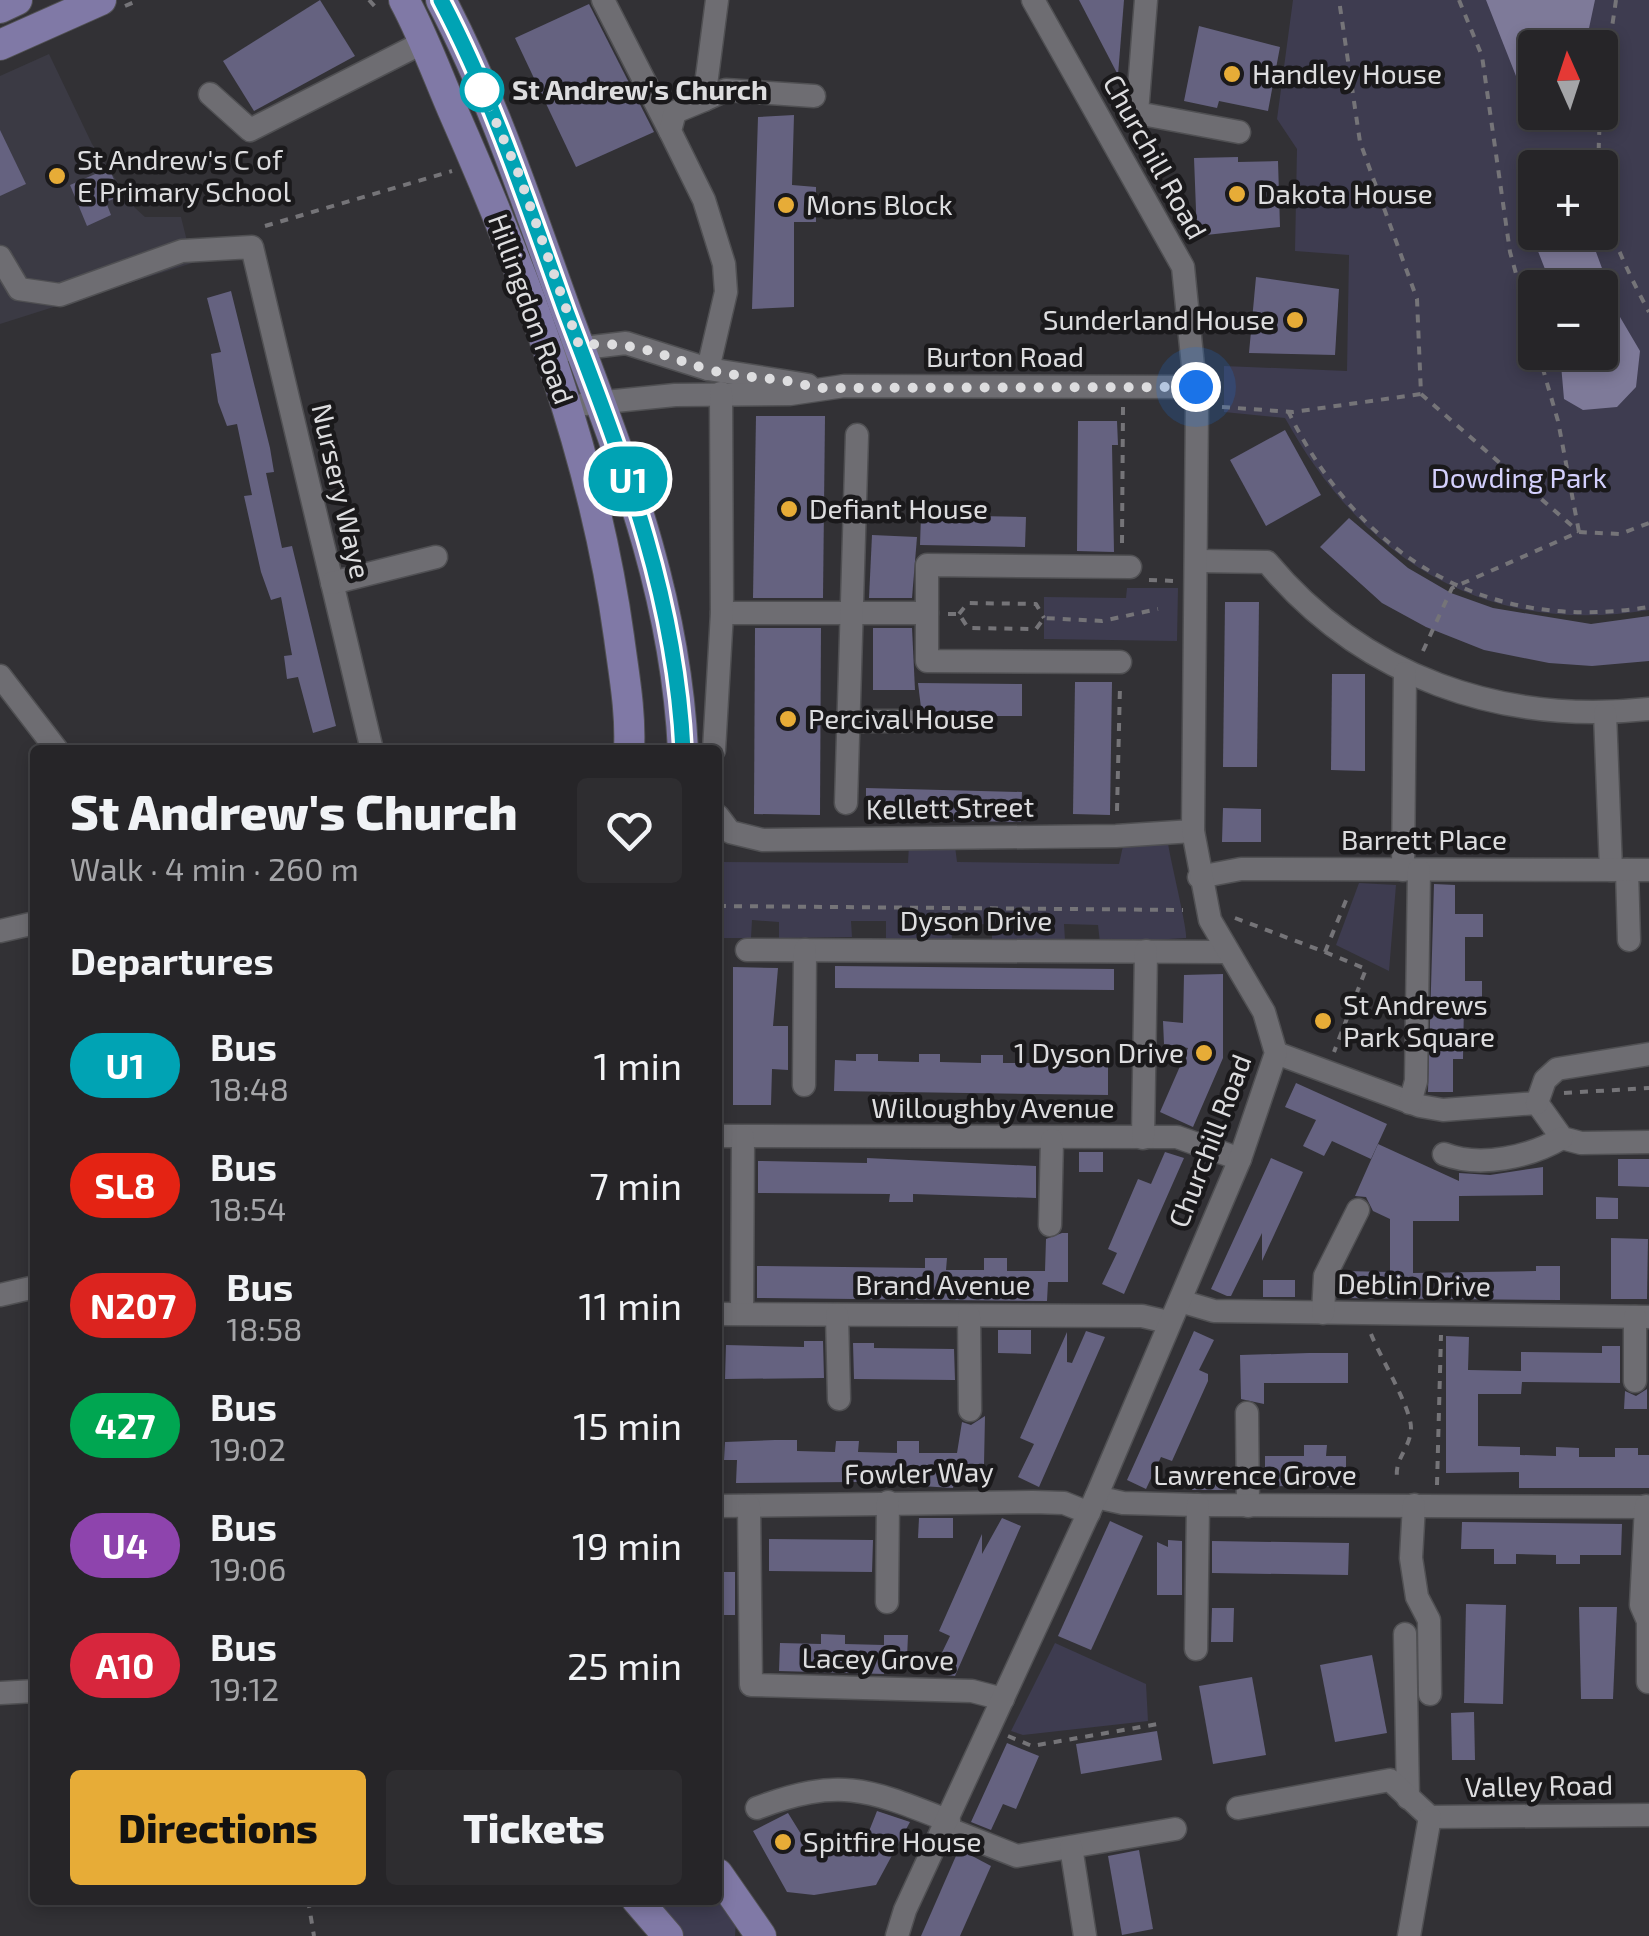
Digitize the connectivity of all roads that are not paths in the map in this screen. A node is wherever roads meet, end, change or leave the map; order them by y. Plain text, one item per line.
1 (17, 0) edge
2 (101, 0) edge
3 (441, 0) edge
4 (603, 0) edge
5 (717, 0) edge
6 (1032, 0) edge
7 (1146, 0) edge
8 (383, 1) edge
9 (0, 8) edge
10 (424, 42) junction
11 (0, 45) edge
12 (210, 94) dead end
13 (814, 96) dead end
14 (704, 100) junction
15 (670, 131) junction
16 (1239, 132) dead end
17 (0, 257) edge
18 (579, 345) junction
19 (550, 357) junction
20 (708, 369) junction
21 (814, 388) junction
22 (721, 394) junction
23 (1197, 397) junction
24 (601, 400) junction
25 (566, 408) junction
26 (857, 435) dead end
27 (436, 557) dead end
28 (1126, 567) road end
29 (1198, 571) junction
30 (332, 582) junction
31 (722, 613) junction
32 (927, 613) junction
33 (852, 614) junction
34 (1120, 662) road end
35 (1408, 675) junction
36 (0, 676) edge
37 (1649, 709) edge
38 (1604, 713) junction
39 (846, 721) junction
40 (908, 721) dead end
41 (53, 745) edge
42 (371, 745) edge
43 (629, 745) edge
44 (683, 745) edge
45 (714, 745) edge
46 (846, 802) dead end
47 (722, 821) edge
48 (1193, 831) junction
49 (1411, 870) junction
50 (1629, 870) edge
51 (1199, 877) junction
52 (30, 923) edge
53 (0, 931) edge
54 (1628, 940) dead end
55 (747, 950) dead end
56 (805, 950) junction
57 (1146, 951) junction
58 (1226, 952) junction
59 (1276, 1053) junction
60 (1649, 1054) edge
61 (804, 1085) dead end
62 (1410, 1103) junction
63 (1538, 1103) junction
64 (722, 1136) edge
65 (743, 1137) junction
66 (1143, 1138) junction
67 (1562, 1138) junction
68 (1052, 1140) junction
69 (1649, 1142) edge
70 (1444, 1154) dead end
71 (1240, 1160) junction
72 (1358, 1210) dead end
73 (1050, 1224) dead end
74 (30, 1290) edge
75 (0, 1295) edge
76 (1180, 1301) junction
77 (1323, 1313) junction
78 (722, 1314) edge
79 (742, 1314) junction
80 (837, 1315) junction
81 (970, 1316) junction
82 (1642, 1317) edge
83 (1168, 1322) junction
84 (1635, 1381) dead end
85 (839, 1399) dead end
86 (970, 1410) dead end
87 (1247, 1412) dead end
88 (888, 1502) junction
89 (1092, 1505) junction
90 (1198, 1505) junction
91 (1419, 1505) junction
92 (722, 1506) edge
93 (748, 1506) junction
94 (1248, 1506) junction
95 (1648, 1506) edge
96 (887, 1602) dead end
97 (1405, 1634) dead end
98 (1196, 1649) dead end
99 (1648, 1682) edge
100 (30, 1691) edge
101 (0, 1693) edge
102 (1430, 1694) dead end
103 (1003, 1699) junction
104 (1408, 1798) junction
105 (757, 1808) dead end
106 (1238, 1808) dead end
107 (1649, 1815) edge
108 (1430, 1817) junction
109 (948, 1825) junction
110 (1175, 1829) dead end
111 (1072, 1847) junction
112 (722, 1881) edge
113 (722, 1883) edge
114 (641, 1905) edge
115 (668, 1936) edge
116 (735, 1936) edge
117 (760, 1936) edge
118 (897, 1936) edge
119 (1085, 1936) edge
120 (1409, 1936) edge

1 - 9 main road
2 - 11 main road
3 - 18 main road, Hillingdon Road
4 - 15 street
5 - 14 street
6 - 23 street, Churchill Road
7 - 16 street
8 - 10 main road, Hillingdon Road
10 - 12 street
10 - 19 main road, Hillingdon Road
13 - 14 street
14 - 15 street
15 - 20 street
17 - 30 street, Nursery Waye
18 - 19 street, Burton Road
18 - 20 street, Burton Road
18 - 24 main road, Hillingdon Road
19 - 25 main road, Hillingdon Road
20 - 21 street, Burton Road
21 - 22 street, Burton Road
21 - 23 street, Burton Road
22 - 24 street, Burton Road
22 - 31 street
23 - 29 street, Churchill Road
24 - 25 street, Burton Road
24 - 44 main road, Hillingdon Road
25 - 43 main road, Hillingdon Road
26 - 33 street
27 - 30 street
28 - 32 street
29 - 35 street
29 - 48 street, Churchill Road
30 - 42 street, Nursery Waye
31 - 33 street
31 - 45 street
32 - 33 street
32 - 34 street
33 - 39 street
35 - 38 street
35 - 49 street
36 - 41 street
37 - 38 street
38 - 50 street
39 - 40 street
39 - 46 street
47 - 48 street, Kellett Street
48 - 51 street, Churchill Road
49 - 50 street, Barrett Place
49 - 51 street, Barrett Place
49 - 62 street
50 - 54 street
51 - 58 street, Churchill Road
52 - 53 street
55 - 56 street, Dyson Drive
56 - 57 street, Dyson Drive
56 - 61 street
57 - 58 street, Dyson Drive
57 - 66 street
58 - 59 street, Churchill Road
59 - 62 street
59 - 71 street, Churchill Road
60 - 63 street
62 - 63 street
63 - 67 street
64 - 65 street, Willoughby Avenue
65 - 68 street, Willoughby Avenue
65 - 79 street
66 - 68 street, Willoughby Avenue
66 - 71 street, Willoughby Avenue
67 - 69 street
67 - 70 street
68 - 73 street
71 - 76 street, Churchill Road
72 - 77 street
74 - 75 street
76 - 77 street, Deblin Drive
76 - 83 street, Churchill Road
77 - 82 street, Deblin Drive
78 - 79 street, Brand Avenue
79 - 80 street, Brand Avenue
80 - 81 street, Brand Avenue
80 - 85 street
81 - 83 street, Brand Avenue
81 - 86 street
82 - 84 street
83 - 89 street, Churchill Road
87 - 94 street
88 - 89 street, Fowler Way
88 - 93 street, Fowler Way
88 - 96 street
89 - 90 street, Lawrence Grove
89 - 103 street, Churchill Road
90 - 94 street, Lawrence Grove
90 - 98 street
91 - 94 street, Lawrence Grove
91 - 95 street, Lawrence Grove
91 - 102 street
92 - 93 street, Fowler Way
93 - 103 street, Lacey Grove
95 - 99 street, Lawrence Grove
97 - 104 street
100 - 101 street
103 - 109 street, Churchill Road
104 - 106 street
104 - 108 street, Valley Road
105 - 109 street
107 - 108 street, Valley Road
108 - 120 street, Valley Road
109 - 111 street
109 - 118 street, Churchill Road
110 - 111 street
111 - 119 street
112 - 117 main road
113 - 116 main road
114 - 115 main road

